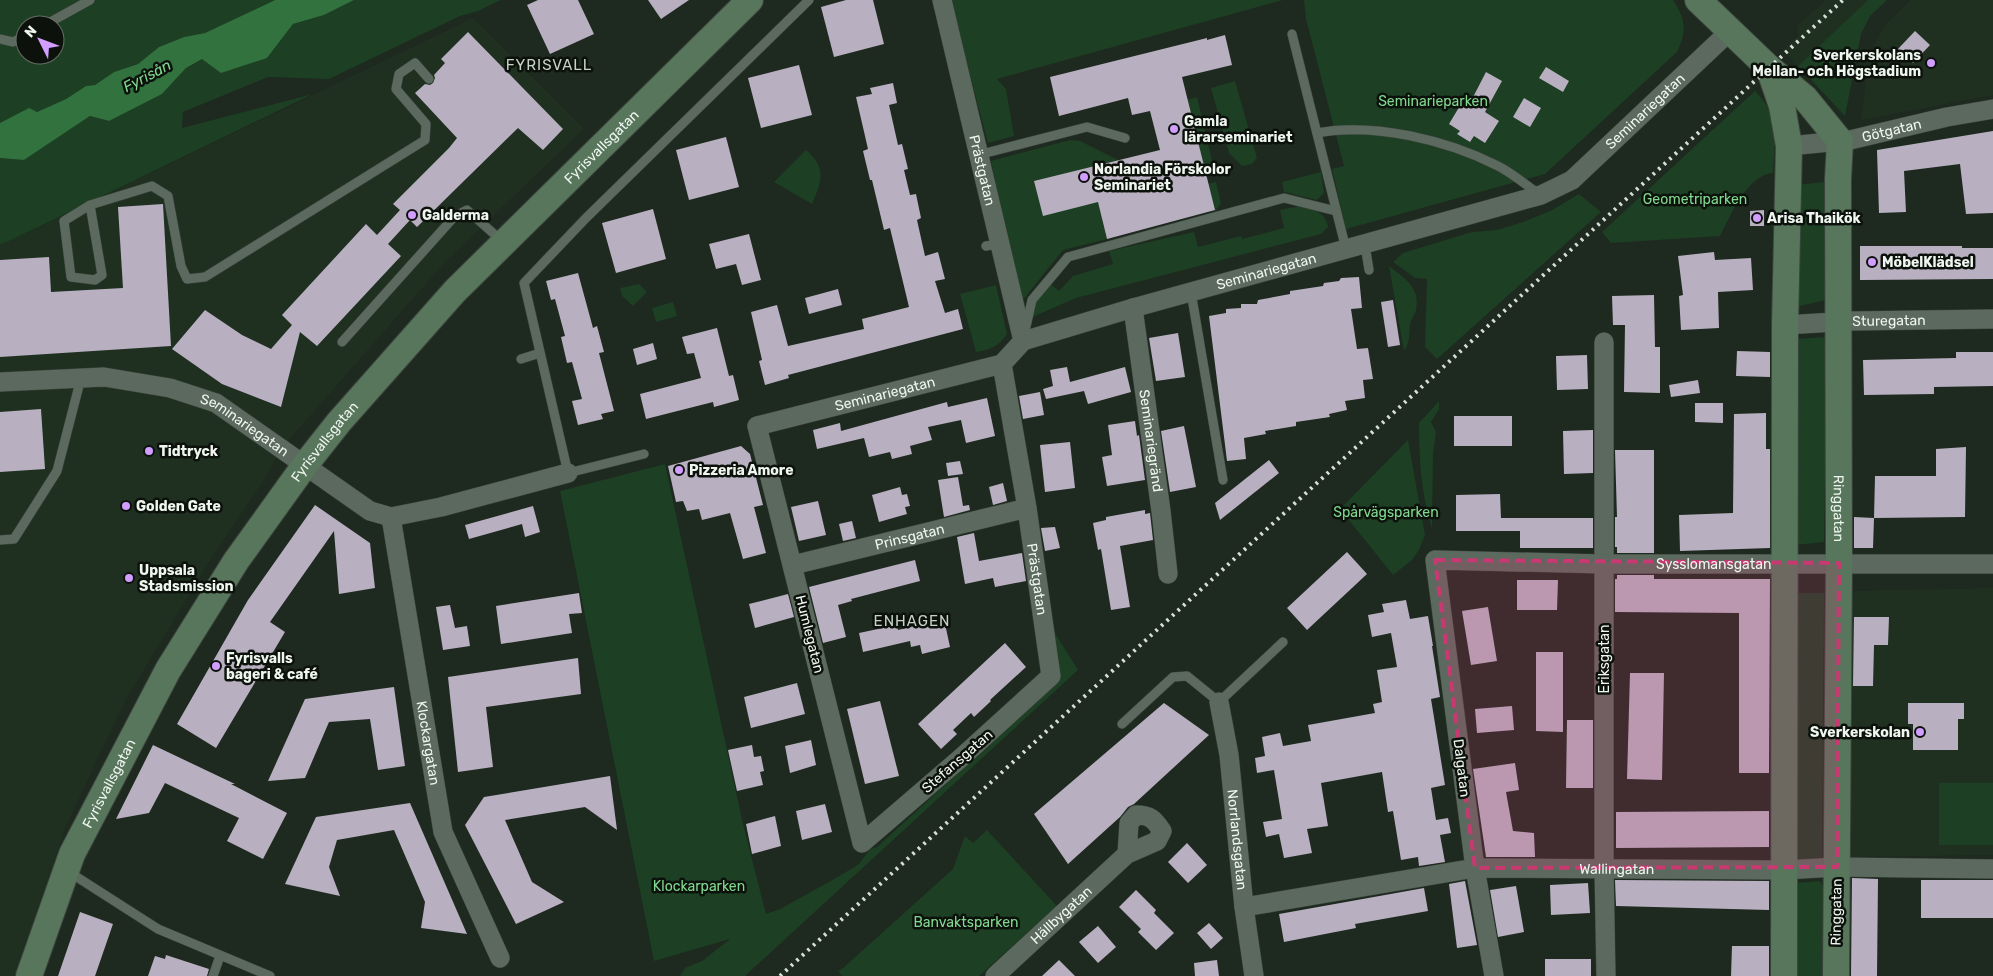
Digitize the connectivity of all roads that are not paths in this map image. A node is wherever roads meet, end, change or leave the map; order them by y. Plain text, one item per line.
1 (90, 0) edge
2 (750, 0) edge
3 (809, 0) edge
4 (942, 0) edge
5 (1698, 0) edge
6 (63, 15) edge
7 (1730, 31) junction
8 (1292, 34) dead end
9 (0, 39) edge
10 (15, 41) edge
11 (1769, 68) junction
12 (429, 79) dead end
13 (1993, 109) edge
14 (1317, 133) junction
15 (1125, 138) dead end
16 (1840, 141) junction
17 (1789, 146) junction
18 (978, 155) junction
19 (1541, 195) junction
20 (90, 205) junction
21 (1336, 211) junction
22 (504, 243) junction
23 (1365, 245) junction
24 (1346, 249) junction
25 (1369, 270) dead end
26 (1191, 292) junction
27 (1133, 308) junction
28 (1993, 319) edge
29 (1838, 322) junction
30 (1785, 325) junction
31 (1023, 341) junction
32 (342, 342) dead end
33 (1604, 342) dead end
34 (540, 353) junction
35 (520, 359) dead end
36 (1002, 364) junction
37 (81, 378) junction
38 (0, 382) edge
39 (757, 426) joint
40 (644, 454) dead end
41 (305, 465) junction
42 (568, 473) junction
43 (1222, 480) dead end
44 (1027, 508) junction
45 (391, 517) junction
46 (0, 540) edge
47 (1435, 560) joint
48 (1839, 563) junction
49 (1604, 564) junction
50 (1784, 564) junction
51 (1993, 564) edge
52 (793, 565) junction
53 (1168, 574) dead end
54 (1283, 642) dead end
55 (1051, 676) joint
56 (1219, 702) junction
57 (1122, 724) dead end
58 (862, 843) joint
59 (1127, 854) dead end
60 (1837, 867) junction
61 (1475, 868) junction
62 (1604, 869) junction
63 (1993, 869) edge
64 (67, 870) junction
65 (1784, 870) junction
66 (1244, 907) junction
67 (220, 956) junction
68 (500, 958) dead end
69 (29, 976) edge
70 (214, 976) edge
71 (270, 976) edge
72 (995, 976) edge
73 (1254, 976) edge
74 (1494, 976) edge
75 (1606, 976) edge
76 (1784, 976) edge
77 (1836, 976) edge

1 - 6 lane
2 - 22 street, Fyrisvallsgatan
3 - 34 lane
4 - 18 street, Prästgatan
5 - 7 street
7 - 11 street
7 - 19 street, Seminariegatan
8 - 14 lane
9 - 10 lane
11 - 16 street
11 - 17 street
12 - 20 lane
13 - 16 street, Götgatan
14 - 19 lane
14 - 21 lane
15 - 18 lane
16 - 17 street, Götgatan
16 - 29 street, Ringgatan
17 - 30 street
18 - 31 street, Prästgatan
19 - 23 street, Seminariegatan
20 - 20 lane
21 - 24 lane
21 - 31 lane
22 - 32 lane
22 - 41 street, Fyrisvallsgatan
23 - 24 street, Seminariegatan
23 - 25 lane
24 - 26 street, Seminariegatan
26 - 27 street, Seminariegatan
26 - 43 lane
27 - 31 street, Seminariegatan
27 - 53 street, Seminariegränd
28 - 29 street, Sturegatan
29 - 30 street, Sturegatan
29 - 48 street, Ringgatan
30 - 50 street
31 - 36 street
33 - 49 street, Eriksgatan
34 - 35 lane
34 - 42 lane
36 - 39 street, Seminariegatan
36 - 44 street, Prästgatan
37 - 38 street, Seminariegatan
37 - 41 street, Seminariegatan
37 - 46 lane
39 - 52 street, Humlegatan
40 - 42 lane, Seminariegatan
41 - 45 street, Seminariegatan
41 - 64 street, Fyrisvallsgatan
42 - 45 street, Seminariegatan
44 - 52 street, Prinsgatan
44 - 55 street, Prästgatan
45 - 68 street, Klockargatan
47 - 49 street, Sysslomansgatan
47 - 61 street, Dalgatan
48 - 50 street, Sysslomansgatan
48 - 51 street, Sysslomansgatan
48 - 60 street, Ringgatan
49 - 50 street, Sysslomansgatan
49 - 62 street, Eriksgatan
50 - 65 street
52 - 58 street, Humlegatan
54 - 56 lane
55 - 58 street, Stefansgatan
56 - 57 lane
56 - 66 street, Norrlandsgatan
59 - 72 street, Hällbygatan
60 - 63 street, Wallingatan
60 - 65 street, Wallingatan
60 - 77 street, Ringgatan
61 - 62 street, Wallingatan
61 - 66 street, Wallingatan
61 - 74 street, Dalgatan
62 - 65 street, Wallingatan
62 - 75 street, Eriksgatan
64 - 67 lane
64 - 69 street, Fyrisvallsgatan
65 - 76 street
66 - 73 street, Norrlandsgatan
67 - 70 lane
67 - 71 lane

